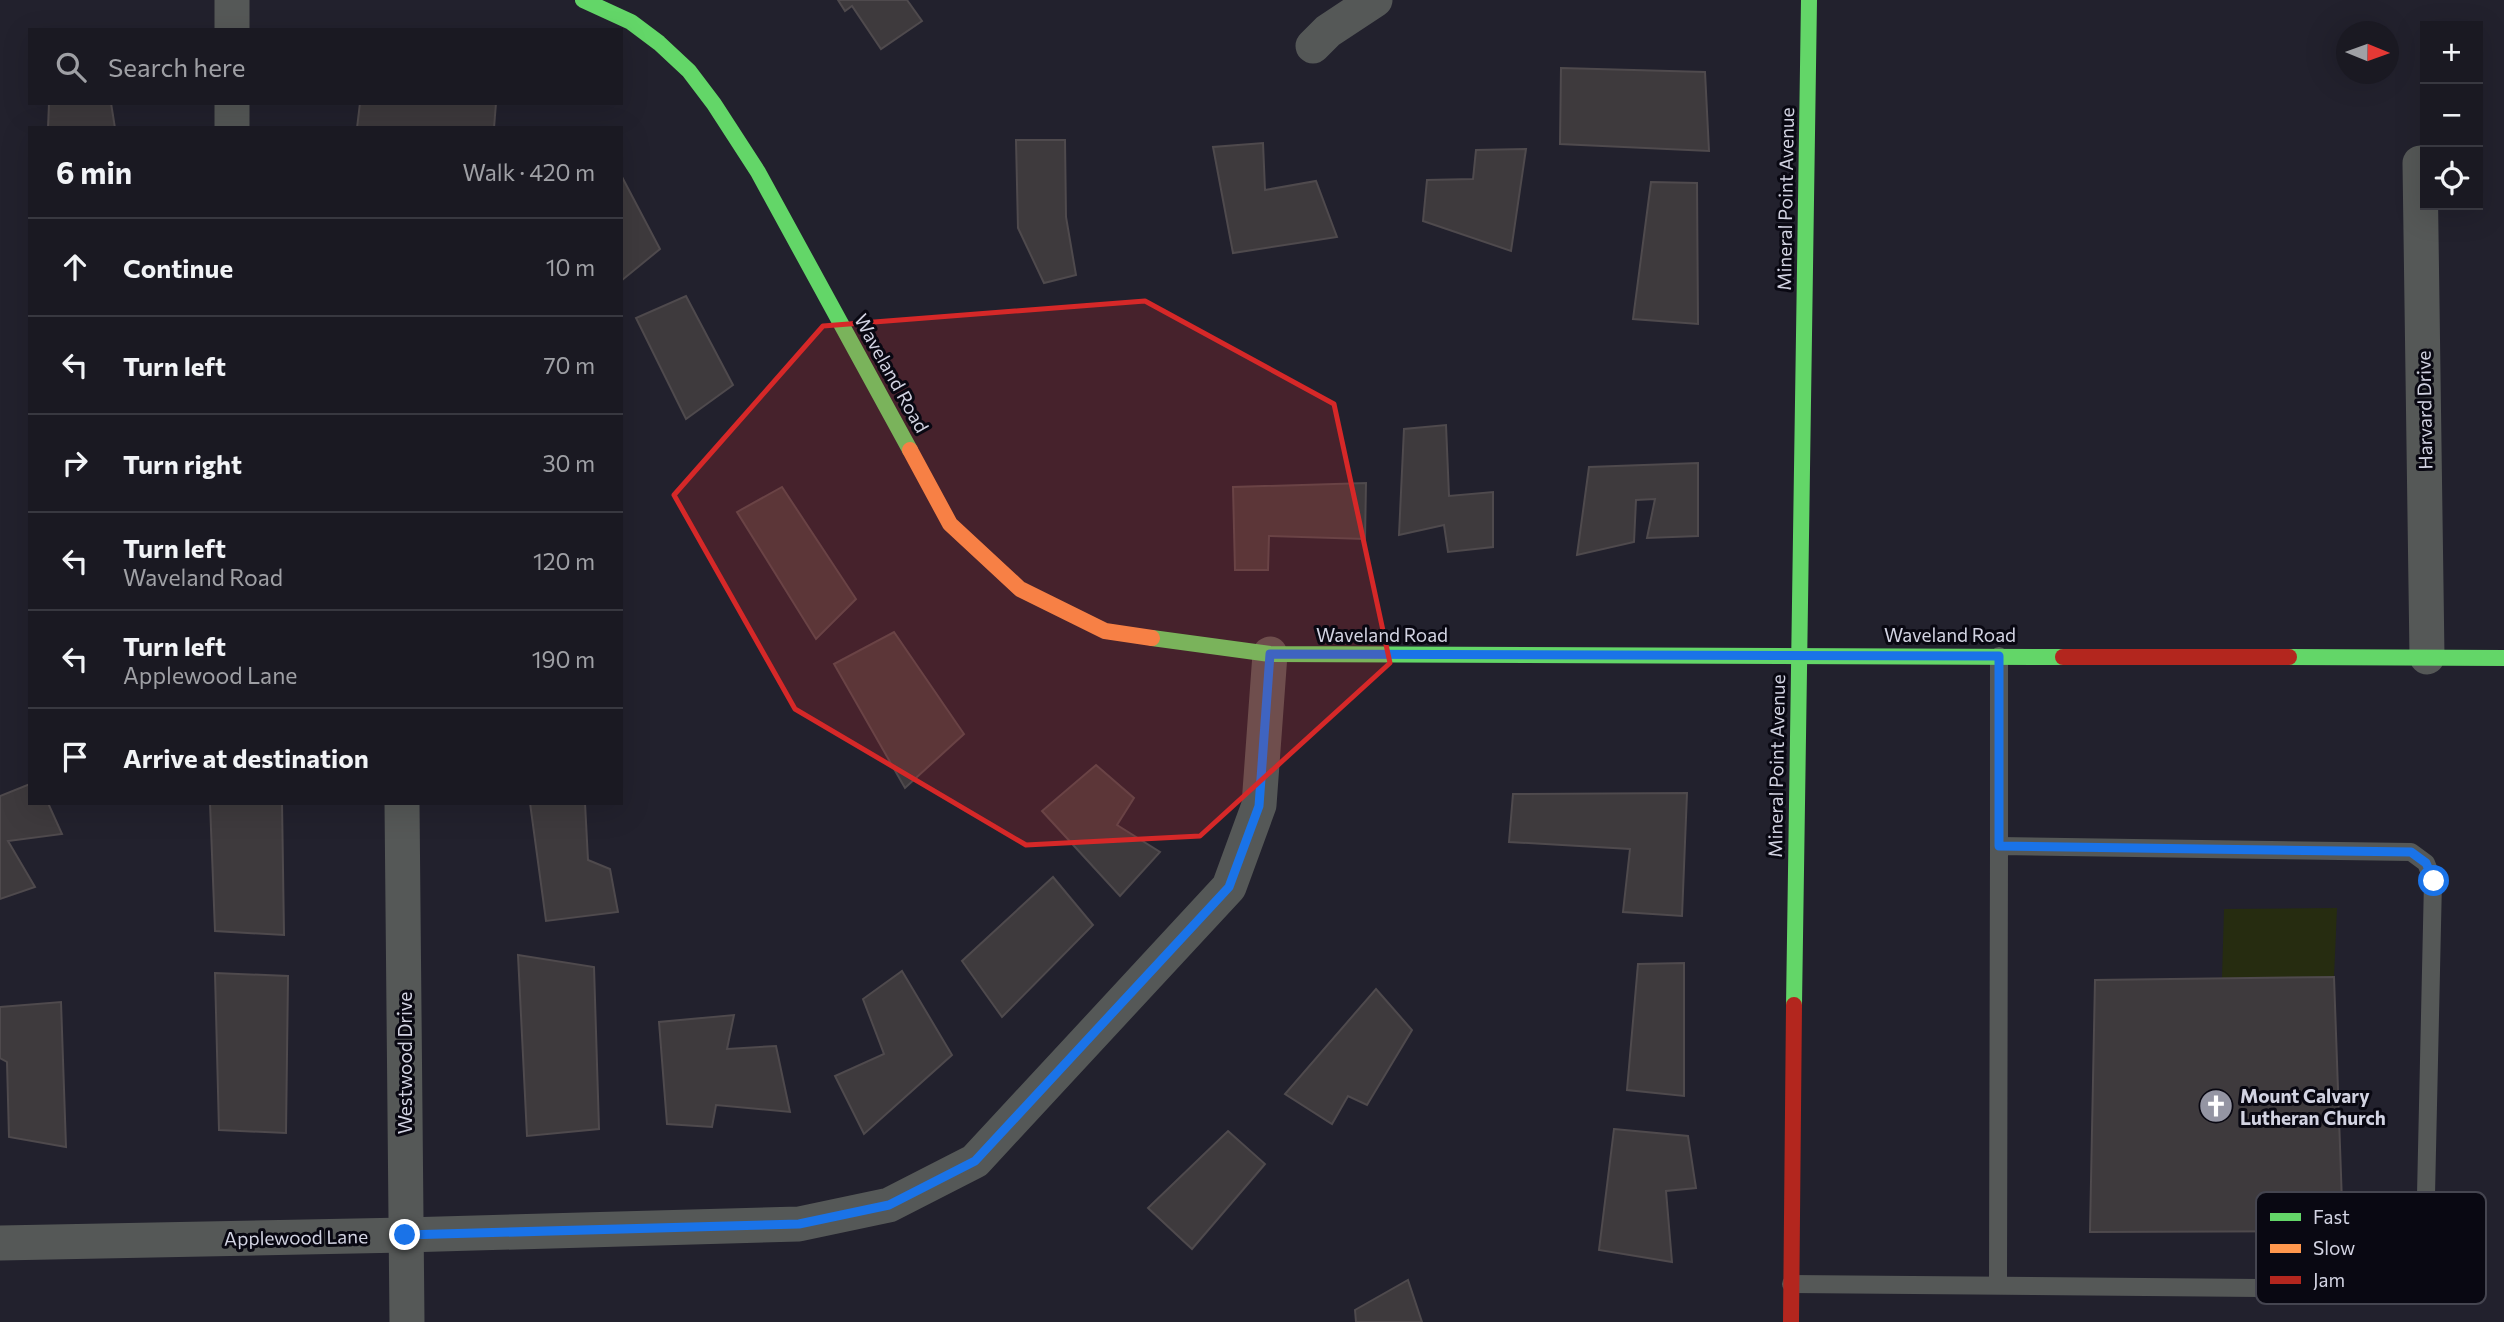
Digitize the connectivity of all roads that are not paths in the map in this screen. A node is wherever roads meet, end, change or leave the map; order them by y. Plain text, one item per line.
1 (232, 0) edge
2 (583, 0) edge
3 (1375, 0) edge
4 (1809, 0) edge
5 (232, 28) edge
6 (1313, 47) dead end
7 (232, 105) edge
8 (232, 126) edge
9 (2421, 210) edge
10 (1270, 654) junction
11 (1798, 655) junction
12 (1999, 656) junction
13 (2427, 657) junction
14 (2504, 658) edge
15 (402, 805) edge
16 (1999, 846) junction
17 (2426, 1192) edge
18 (405, 1235) junction
19 (0, 1243) edge
20 (1791, 1284) junction
21 (1998, 1286) junction
22 (2256, 1288) edge
23 (407, 1322) edge
24 (1791, 1322) edge

1 - 5 street
2 - 10 street, Waveland Road
3 - 6 street
4 - 11 street, Mineral Point Avenue
7 - 8 street
9 - 13 street, Harvard Drive
10 - 11 street, Waveland Road
10 - 18 street, Applewood Lane
11 - 12 street, Waveland Road
11 - 20 street, Mineral Point Avenue
12 - 13 street, Waveland Road
12 - 16 lane
13 - 14 street, Waveland Road
15 - 18 street, Westwood Drive
16 - 17 lane
16 - 21 lane
18 - 19 street, Applewood Lane
18 - 23 street, Westwood Drive
20 - 21 lane
20 - 24 street, Mineral Point Avenue
21 - 22 lane

